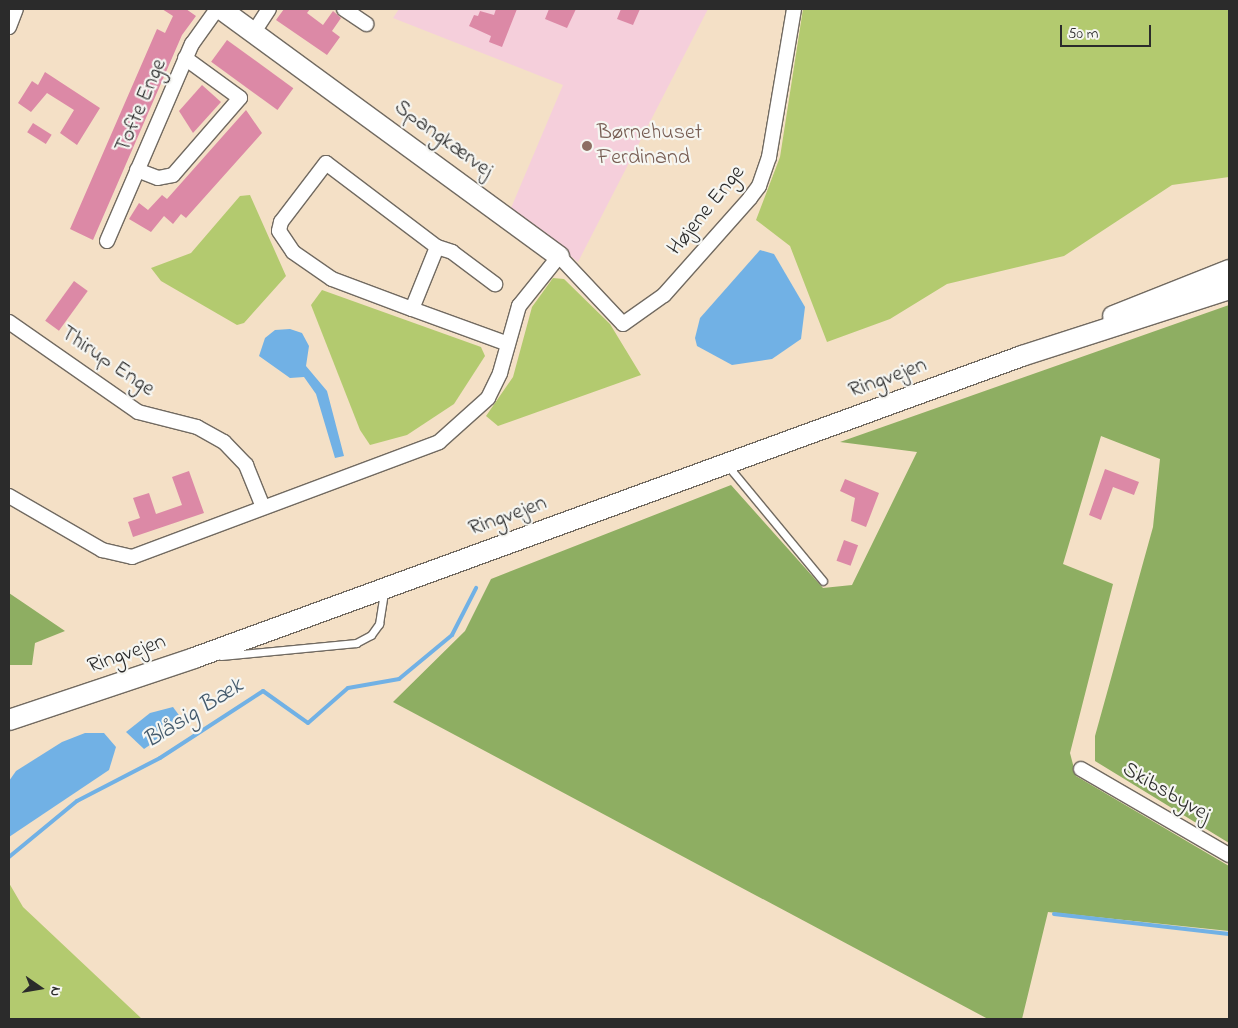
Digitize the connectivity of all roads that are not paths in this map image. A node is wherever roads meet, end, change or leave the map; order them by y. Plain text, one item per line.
1 (16, 9) edge
2 (217, 9) edge
3 (221, 9) edge
4 (269, 9) edge
5 (344, 9) edge
6 (794, 9) edge
7 (366, 24) dead end
8 (9, 27) edge
9 (254, 32) junction
10 (185, 58) junction
11 (137, 170) junction
12 (107, 241) dead end
13 (437, 247) junction
14 (559, 256) junction
15 (1229, 270) edge
16 (495, 284) dead end
17 (1229, 289) edge
18 (412, 309) junction
19 (9, 322) edge
20 (624, 324) joint
21 (508, 344) junction
22 (1022, 356) junction
23 (727, 464) junction
24 (9, 496) edge
25 (263, 507) junction
26 (823, 581) dead end
27 (384, 587) junction
28 (194, 658) junction
29 (9, 720) edge
30 (1082, 769) dead end
31 (1229, 855) edge

1 - 8 street
2 - 10 street, Tofte Enge
3 - 9 main road, Spangkærvej
4 - 9 street
5 - 7 street
6 - 20 street, Højene Enge
9 - 14 main road, Spangkærvej
10 - 11 street, Tofte Enge
10 - 11 street, Tofte Enge
11 - 12 street, Tofte Enge
13 - 16 street
13 - 18 street
13 - 18 street
14 - 20 street, Spangkærvej
14 - 21 street
15 - 22 main road, Ringvejen
17 - 22 main road, Ringvejen
18 - 21 street
19 - 25 street, Thirup Enge
21 - 25 street
22 - 23 main road, Ringvejen
23 - 26 lane
23 - 27 main road, Ringvejen
24 - 25 street
27 - 28 main road, Ringvejen
27 - 28 lane
28 - 29 main road, Ringvejen
30 - 31 street, Skibsbyvej

